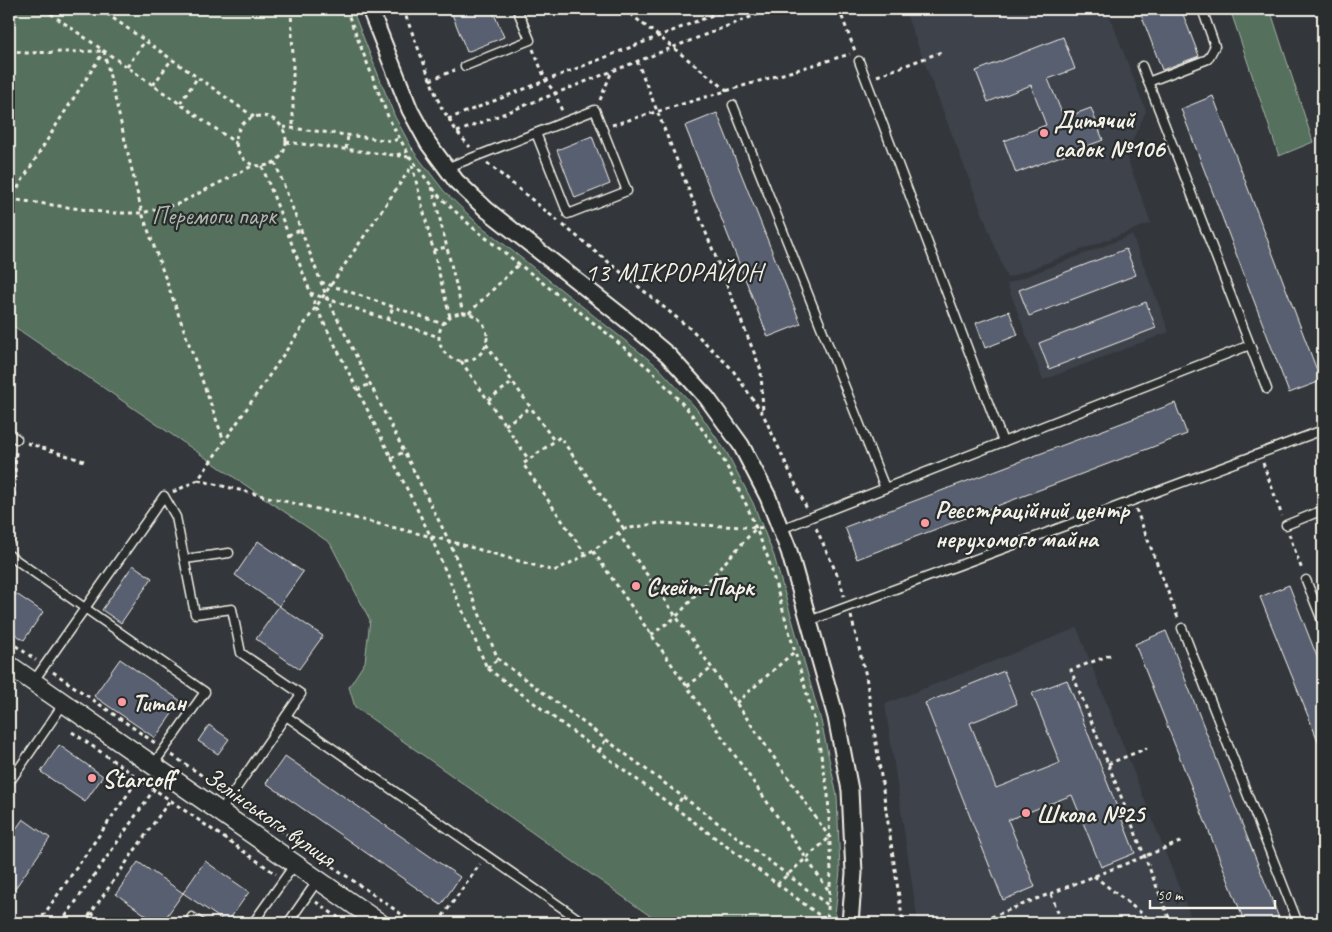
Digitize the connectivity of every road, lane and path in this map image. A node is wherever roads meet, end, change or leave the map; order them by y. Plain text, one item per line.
1 (47, 9) edge
2 (100, 9) edge
3 (291, 9) edge
4 (346, 9) edge
5 (387, 9) edge
6 (403, 9) edge
7 (517, 9) edge
8 (624, 9) edge
9 (728, 9) edge
10 (771, 9) edge
11 (839, 9) edge
12 (1202, 9) edge
13 (371, 12) edge
14 (659, 36) junction
15 (145, 40) junction
16 (530, 40) junction
17 (672, 47) junction
18 (9, 50) edge
19 (944, 50) dead end
20 (104, 51) junction
21 (172, 59) junction
22 (638, 61) junction
23 (859, 61) dead end
24 (465, 66) joint
25 (1142, 66) dead end
26 (127, 67) junction
27 (613, 71) junction
28 (198, 77) junction
29 (430, 80) junction
30 (866, 80) junction
31 (546, 81) junction
32 (1148, 82) junction
33 (153, 85) junction
34 (728, 91) junction
35 (555, 93) junction
36 (179, 104) junction
37 (733, 105) dead end
38 (595, 110) junction
39 (657, 111) junction
40 (254, 117) junction
41 (448, 119) junction
42 (566, 121) junction
43 (282, 127) junction
44 (602, 128) junction
45 (293, 129) junction
46 (536, 133) junction
47 (348, 136) junction
48 (400, 138) junction
49 (286, 142) junction
50 (236, 143) junction
51 (346, 149) junction
52 (413, 149) dead end
53 (407, 151) junction
54 (396, 155) junction
55 (410, 157) junction
56 (275, 162) junction
57 (488, 164) dead end
58 (254, 165) junction
59 (262, 166) junction
60 (412, 166) junction
61 (446, 168) junction
62 (431, 185) junction
63 (10, 201) edge
64 (142, 213) junction
65 (301, 230) junction
66 (288, 235) junction
67 (447, 247) junction
68 (433, 250) junction
69 (519, 264) junction
70 (320, 282) junction
71 (331, 285) junction
72 (310, 293) junction
73 (325, 296) junction
74 (393, 306) junction
75 (316, 307) junction
76 (463, 313) junction
77 (469, 314) junction
78 (450, 317) junction
79 (388, 320) junction
80 (443, 324) junction
81 (439, 337) junction
82 (486, 344) junction
83 (1250, 345) junction
84 (460, 361) junction
85 (513, 382) junction
86 (370, 384) junction
87 (1268, 389) dead end
88 (357, 390) junction
89 (488, 400) junction
90 (531, 407) junction
91 (763, 414) junction
92 (505, 425) junction
93 (1323, 430) edge
94 (9, 434) edge
95 (17, 440) junction
96 (224, 441) junction
97 (554, 442) junction
98 (1003, 442) junction
99 (404, 452) junction
100 (391, 458) junction
101 (529, 460) junction
102 (84, 462) dead end
103 (786, 464) dead end
104 (198, 480) junction
105 (181, 488) dead end
106 (885, 488) junction
107 (1133, 500) junction
108 (1323, 510) edge
109 (1286, 525) dead end
110 (756, 528) junction
111 (780, 528) junction
112 (624, 529) junction
113 (618, 533) junction
114 (431, 537) junction
115 (449, 541) junction
116 (593, 551) junction
117 (228, 552) dead end
118 (586, 555) junction
119 (10, 556) edge
120 (185, 559) junction
121 (1306, 580) dead end
122 (85, 608) junction
123 (676, 617) junction
124 (809, 621) junction
125 (1323, 623) edge
126 (854, 628) dead end
127 (1182, 628) joint
128 (651, 635) junction
129 (9, 642) edge
130 (794, 652) junction
131 (1110, 655) dead end
132 (498, 659) junction
133 (9, 665) edge
134 (44, 666) junction
135 (487, 668) junction
136 (712, 668) junction
137 (34, 682) junction
138 (687, 686) junction
139 (736, 702) junction
140 (64, 704) junction
141 (286, 716) junction
142 (54, 719) junction
143 (606, 739) junction
144 (1147, 748) dead end
145 (164, 749) junction
146 (598, 751) junction
147 (1108, 764) junction
148 (153, 765) junction
149 (139, 778) junction
150 (9, 783) edge
151 (154, 789) junction
152 (231, 796) junction
153 (683, 796) junction
154 (170, 800) junction
155 (675, 808) junction
156 (220, 812) junction
157 (830, 838) junction
158 (1183, 841) dead end
159 (486, 855) junction
160 (1144, 856) junction
161 (806, 858) junction
162 (295, 864) junction
163 (788, 874) junction
164 (1094, 876) junction
165 (284, 880) junction
166 (318, 880) junction
167 (777, 884) junction
168 (830, 892) junction
169 (1050, 894) junction
170 (307, 896) junction
171 (829, 905) junction
172 (91, 913) junction
173 (38, 923) edge
174 (61, 923) edge
175 (84, 923) edge
176 (105, 923) edge
177 (188, 923) edge
178 (201, 923) edge
179 (254, 923) edge
180 (288, 923) edge
181 (346, 923) edge
182 (380, 923) edge
183 (414, 923) edge
184 (438, 923) edge
185 (584, 923) edge
186 (850, 923) edge
187 (903, 923) edge
188 (976, 923) edge
189 (1062, 923) edge
190 (1154, 923) edge
191 (1171, 923) edge
192 (1298, 923) edge

1 - 20 path
2 - 15 path
3 - 45 path
4 - 48 path
5 - 13 lane
6 - 29 path
7 - 16 lane
8 - 14 path
9 - 14 path
10 - 17 path
11 - 34 path
12 - 32 lane
13 - 61 street
14 - 17 path
14 - 31 path
15 - 21 path
15 - 26 path
16 - 24 lane
16 - 31 path
17 - 22 path
17 - 34 path
18 - 20 path
19 - 30 path
20 - 26 path
20 - 63 path
20 - 64 path
21 - 28 path
21 - 33 path
22 - 27 path
22 - 39 path
23 - 30 lane
24 - 29 path
25 - 32 lane
26 - 33 path
27 - 35 path
27 - 38 path
28 - 36 path
28 - 40 path
29 - 41 path
30 - 98 lane
31 - 35 path
31 - 41 path
32 - 83 lane
33 - 36 path
34 - 39 path
35 - 41 path
35 - 42 path
36 - 50 path
37 - 106 lane
38 - 42 lane
38 - 44 lane
39 - 44 path
39 - 91 path
40 - 43 path
40 - 50 path
42 - 46 lane
43 - 45 path
43 - 49 path
44 - 46 lane
45 - 47 path
46 - 61 lane
47 - 48 path
47 - 51 path
48 - 53 path
49 - 51 path
49 - 56 path
50 - 58 path
51 - 54 path
52 - 53 path
53 - 54 path
53 - 55 path
54 - 55 path
55 - 60 path
55 - 62 path
56 - 59 path
56 - 65 path
57 - 91 path
58 - 59 path
58 - 64 path
59 - 66 path
60 - 68 path
60 - 71 path
61 - 111 street
62 - 67 path
62 - 69 path
63 - 64 path
64 - 96 path
65 - 66 path
65 - 70 path
66 - 72 path
67 - 68 path
67 - 76 path
68 - 78 path
69 - 77 path
69 - 110 path
70 - 71 path
70 - 73 path
71 - 73 path
71 - 74 path
72 - 73 path
72 - 75 path
73 - 75 path
73 - 79 path
73 - 86 path
74 - 79 path
74 - 80 path
75 - 88 path
75 - 96 path
76 - 77 path
76 - 78 path
77 - 82 path
78 - 80 path
79 - 81 path
80 - 81 path
81 - 84 path
82 - 84 path
82 - 85 path
83 - 87 lane
83 - 98 lane
84 - 89 path
85 - 89 path
85 - 90 path
86 - 88 path
86 - 99 path
88 - 100 path
89 - 92 path
90 - 92 path
90 - 97 path
91 - 103 path
92 - 101 path
93 - 107 lane
94 - 95 lane
95 - 102 path
95 - 119 path
96 - 104 path
97 - 101 path
97 - 112 path
98 - 106 lane
99 - 100 path
99 - 115 path
100 - 114 path
101 - 118 path
104 - 105 path
104 - 114 path
106 - 111 lane
107 - 124 lane
107 - 127 path
108 - 109 lane
110 - 111 path
110 - 112 path
110 - 123 path
110 - 130 path
111 - 124 street
112 - 113 path
113 - 116 path
113 - 123 path
114 - 115 path
114 - 135 path
115 - 118 path
115 - 132 path
116 - 118 path
116 - 128 path
117 - 120 lane
119 - 122 lane
120 - 122 lane
120 - 141 lane
121 - 125 lane
122 - 134 lane
122 - 145 lane
123 - 128 path
123 - 136 path
124 - 186 street
126 - 187 path
127 - 192 lane
128 - 138 path
129 - 134 path
130 - 139 path
130 - 157 path
131 - 147 path
132 - 135 path
132 - 143 path
133 - 137 street, Зелінського вулиця
134 - 137 lane
134 - 145 path
135 - 146 path
136 - 138 path
136 - 139 path
137 - 140 street, Зелінського вулиця
138 - 161 path
139 - 157 path
140 - 142 lane
140 - 148 street, Зелінського вулиця
141 - 152 lane
141 - 159 lane
142 - 149 path
142 - 150 lane
143 - 146 path
143 - 153 path
144 - 147 path
145 - 148 lane
145 - 152 path
146 - 155 path
147 - 160 path
148 - 156 street, Зелінського вулиця
149 - 151 path
149 - 173 path
151 - 154 path
151 - 174 path
152 - 156 lane
152 - 183 path
153 - 155 path
153 - 163 path
154 - 165 path
154 - 172 path
155 - 167 path
156 - 162 street, Зелінського вулиця
157 - 161 path
157 - 168 path
158 - 160 path
159 - 184 path
159 - 185 lane
160 - 164 path
160 - 191 path
161 - 163 path
161 - 168 path
162 - 165 lane
162 - 166 street, Зелінського вулиця
163 - 167 path
163 - 171 path
164 - 169 path
164 - 190 path
165 - 179 lane
166 - 170 lane
166 - 182 street, Зелінського вулиця
167 - 171 path
168 - 171 path
169 - 188 path
169 - 189 path
170 - 180 lane
170 - 181 path
172 - 175 path
172 - 176 path
177 - 178 lane

